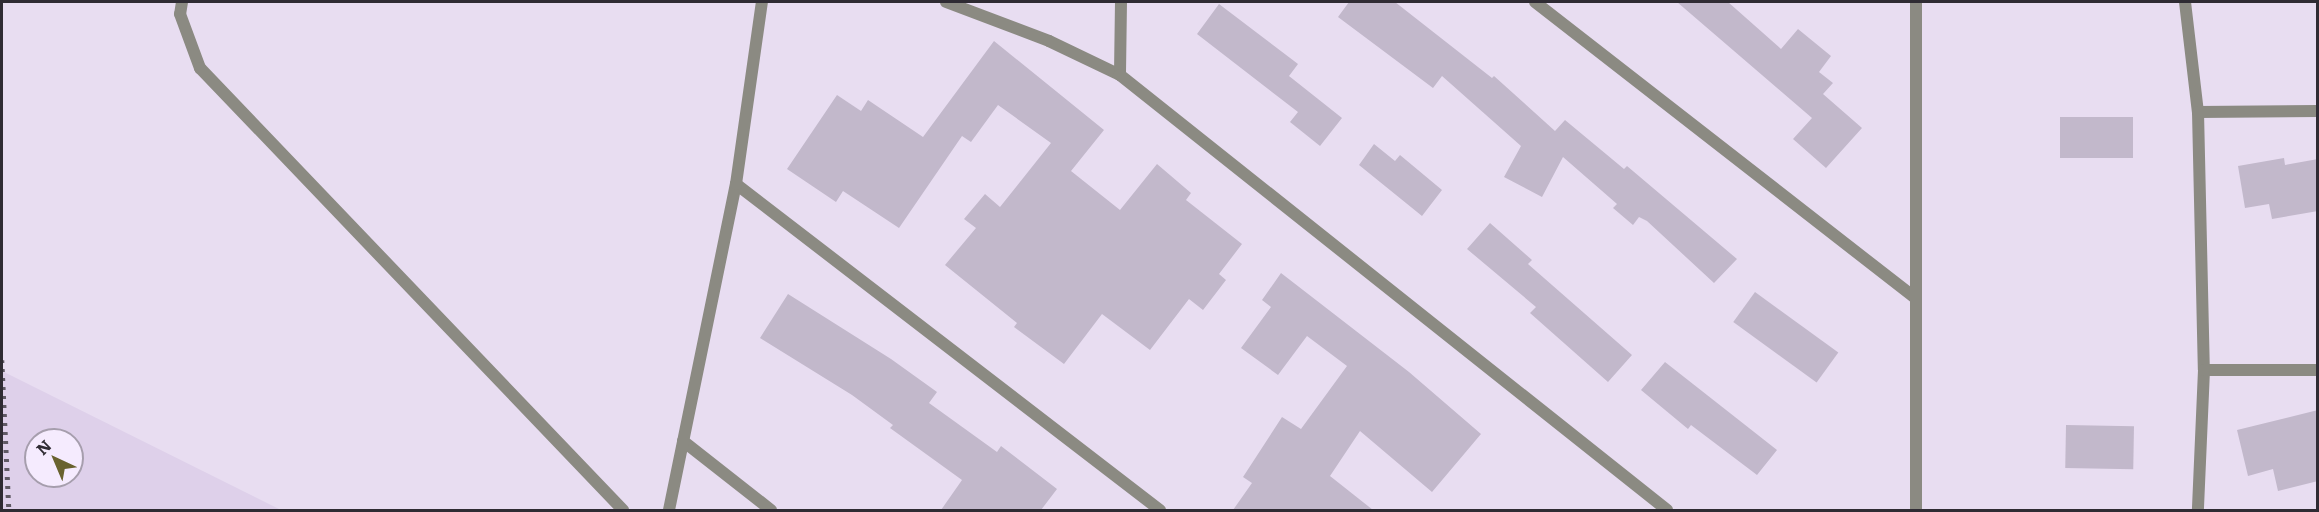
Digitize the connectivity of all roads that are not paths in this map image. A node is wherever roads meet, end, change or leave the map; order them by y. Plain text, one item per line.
1 (182, 2) edge
2 (762, 2) edge
3 (946, 2) edge
4 (1121, 2) edge
5 (1535, 2) edge
6 (1916, 2) edge
7 (2185, 2) edge
8 (1120, 75) junction
9 (2318, 111) edge
10 (2198, 112) junction
11 (735, 184) junction
12 (1915, 298) junction
13 (2204, 370) junction
14 (2318, 370) edge
15 (683, 441) junction
16 (624, 510) edge
17 (669, 510) edge
18 (771, 510) edge
19 (1160, 510) edge
20 (1667, 510) edge
21 (1917, 510) edge
22 (2198, 510) edge

1 - 16 street
2 - 11 street
3 - 8 street
4 - 8 street
5 - 12 street
6 - 12 street
7 - 10 street
8 - 20 street
9 - 10 street
10 - 13 street
11 - 15 street
11 - 19 street
12 - 21 street
13 - 14 street
13 - 22 street
15 - 17 street
15 - 18 street

